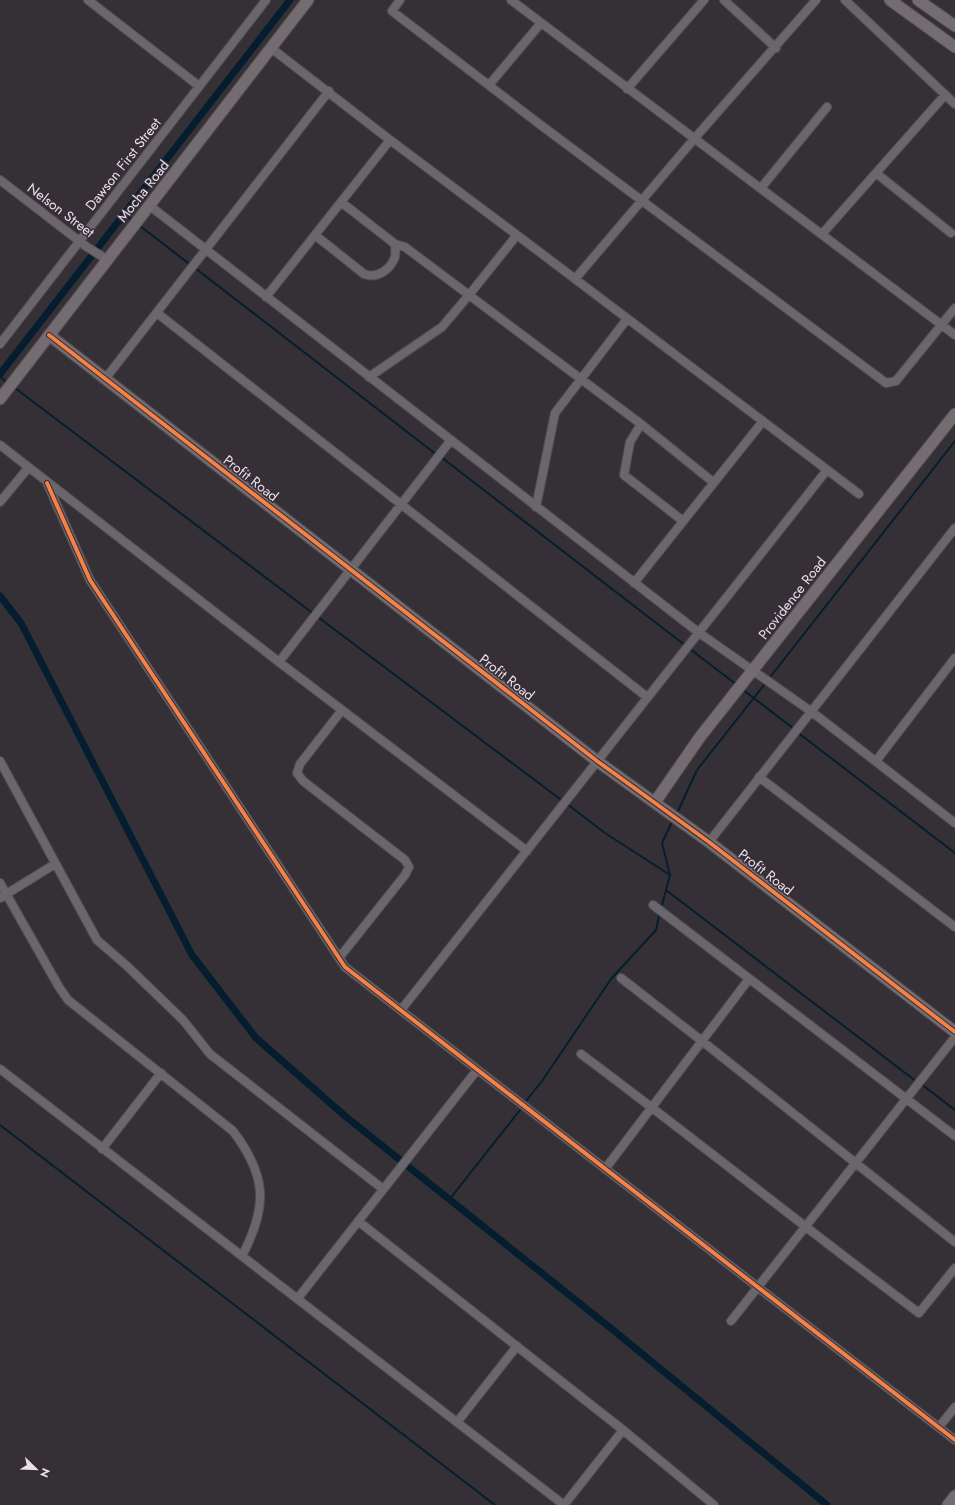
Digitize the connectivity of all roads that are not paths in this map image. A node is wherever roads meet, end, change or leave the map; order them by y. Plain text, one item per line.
1 (88, 0) edge
2 (266, 0) edge
3 (308, 0) edge
4 (400, 0) edge
5 (511, 0) edge
6 (704, 0) edge
7 (724, 0) edge
8 (816, 0) edge
9 (845, 0) edge
10 (890, 0) edge
11 (918, 0) edge
12 (541, 23) junction
13 (955, 26) edge
14 (955, 47) edge
15 (272, 48) junction
16 (776, 48) junction
17 (199, 86) junction
18 (489, 86) junction
19 (628, 88) junction
20 (329, 91) junction
21 (945, 95) junction
22 (955, 104) edge
23 (827, 107) dead end
24 (694, 138) junction
25 (390, 140) junction
26 (876, 173) junction
27 (0, 180) edge
28 (761, 188) junction
29 (642, 201) junction
30 (341, 202) junction
31 (150, 206) junction
32 (951, 233) dead end
33 (517, 234) junction
34 (822, 234) junction
35 (315, 235) junction
36 (80, 241) junction
37 (395, 244) junction
38 (206, 249) junction
39 (105, 258) junction
40 (575, 279) junction
41 (470, 295) junction
42 (266, 297) junction
43 (955, 308) edge
44 (157, 313) junction
45 (627, 319) junction
46 (942, 324) junction
47 (49, 335) junction
48 (955, 335) edge
49 (0, 344) edge
50 (369, 377) junction
51 (105, 378) junction
52 (580, 380) junction
53 (0, 399) edge
54 (955, 414) edge
55 (763, 421) junction
56 (641, 424) junction
57 (451, 440) junction
58 (0, 445) edge
59 (28, 468) junction
60 (827, 470) junction
61 (713, 482) junction
62 (47, 483) junction
63 (859, 494) dead end
64 (0, 502) edge
65 (401, 504) junction
66 (536, 507) junction
67 (683, 521) junction
68 (955, 528) edge
69 (350, 568) junction
70 (634, 583) junction
71 (698, 632) junction
72 (955, 658) edge
73 (278, 662) junction
74 (754, 670) junction
75 (648, 697) junction
76 (342, 710) junction
77 (812, 712) junction
78 (876, 760) junction
79 (0, 761) edge
80 (597, 761) junction
81 (759, 778) junction
82 (654, 802) junction
83 (955, 823) edge
84 (710, 842) junction
85 (526, 850) junction
86 (55, 864) junction
87 (0, 883) edge
88 (3, 896) edge
89 (653, 905) dead end
90 (955, 927) edge
91 (339, 958) junction
92 (621, 978) dead end
93 (749, 979) junction
94 (401, 1010) junction
95 (955, 1032) edge
96 (955, 1037) edge
97 (702, 1041) junction
98 (581, 1054) dead end
99 (0, 1069) edge
100 (477, 1070) junction
101 (161, 1073) junction
102 (906, 1098) junction
103 (652, 1107) junction
104 (955, 1136) edge
105 (102, 1149) junction
106 (857, 1163) junction
107 (605, 1169) junction
108 (383, 1189) junction
109 (358, 1221) junction
110 (806, 1228) junction
111 (955, 1242) edge
112 (242, 1256) junction
113 (955, 1268) edge
114 (758, 1287) junction
115 (298, 1298) junction
116 (731, 1321) dead end
117 (517, 1346) junction
118 (955, 1407) edge
119 (458, 1421) junction
120 (939, 1427) junction
121 (623, 1430) junction
122 (955, 1440) edge
123 (955, 1496) edge
124 (564, 1505) edge
125 (714, 1505) edge
126 (948, 1505) edge

1 - 17 street
2 - 17 street, Dawson First Street
3 - 15 street, Mocha Road
4 - 18 street
5 - 12 street
6 - 19 street
7 - 16 street
8 - 16 street
9 - 21 street
10 - 14 street
11 - 13 street
12 - 18 street
12 - 19 street
15 - 20 street
15 - 31 street, Mocha Road
16 - 24 street
17 - 36 street, Dawson First Street
18 - 29 street
19 - 24 street
20 - 25 street
20 - 38 street
21 - 22 street
21 - 26 street
23 - 28 street
24 - 28 street
24 - 29 street
25 - 30 street
25 - 33 street
26 - 32 street
26 - 34 street
27 - 36 street, Nelson Street
28 - 34 street
29 - 40 street
29 - 46 street
30 - 35 street
30 - 37 street
31 - 38 street
31 - 39 street, Mocha Road
33 - 40 street
33 - 41 street
34 - 46 street
35 - 37 street
35 - 42 street
36 - 39 street, Nelson Street
36 - 49 street, Dawson First Street
37 - 41 street
38 - 42 street
38 - 44 street
39 - 47 street, Mocha Road
40 - 45 street
41 - 50 street
41 - 52 street
42 - 50 street
43 - 46 street
44 - 51 street
44 - 65 street
45 - 52 street
45 - 55 street
46 - 48 street
47 - 51 street, Profit Road
47 - 53 street, Mocha Road
50 - 57 street
51 - 69 street, Profit Road
52 - 56 street
52 - 66 street
54 - 74 street, Providence Road
55 - 60 street
55 - 61 street
56 - 61 street
56 - 67 street
57 - 65 street
57 - 66 street
58 - 59 street
59 - 62 street
59 - 64 street
60 - 63 street
60 - 71 street
61 - 67 street
62 - 73 street
62 - 91 street
65 - 69 street
65 - 75 street
66 - 70 street
67 - 70 street
68 - 77 street
69 - 73 street
69 - 80 street, Profit Road
70 - 71 street
71 - 74 street
71 - 75 street
72 - 78 street
73 - 76 street
74 - 77 street
74 - 82 street, Providence Road
75 - 80 street
76 - 85 street
76 - 91 street
77 - 78 street
77 - 81 street
78 - 83 street
79 - 86 street
80 - 82 street, Profit Road
80 - 85 street
81 - 84 street
81 - 90 street
82 - 84 street, Profit Road
84 - 95 street, Profit Road
85 - 94 street
86 - 88 street
86 - 108 street
87 - 88 street
88 - 101 street
89 - 93 street
91 - 94 street
92 - 97 street
93 - 97 street
93 - 102 street
94 - 100 street
96 - 102 street
97 - 103 street
97 - 106 street
98 - 103 street
99 - 105 street
100 - 107 street
100 - 108 street
101 - 105 street
101 - 112 street
102 - 104 street
102 - 106 street
103 - 107 street
103 - 110 street
105 - 112 street
106 - 110 street
106 - 111 street
107 - 114 street
108 - 109 street
109 - 115 street
109 - 117 street
110 - 113 street
110 - 114 street
112 - 115 street
114 - 116 street
114 - 120 street
115 - 119 street
117 - 119 street
117 - 121 street
118 - 120 street
119 - 124 street
120 - 122 street
121 - 124 street
121 - 125 street
123 - 126 street

